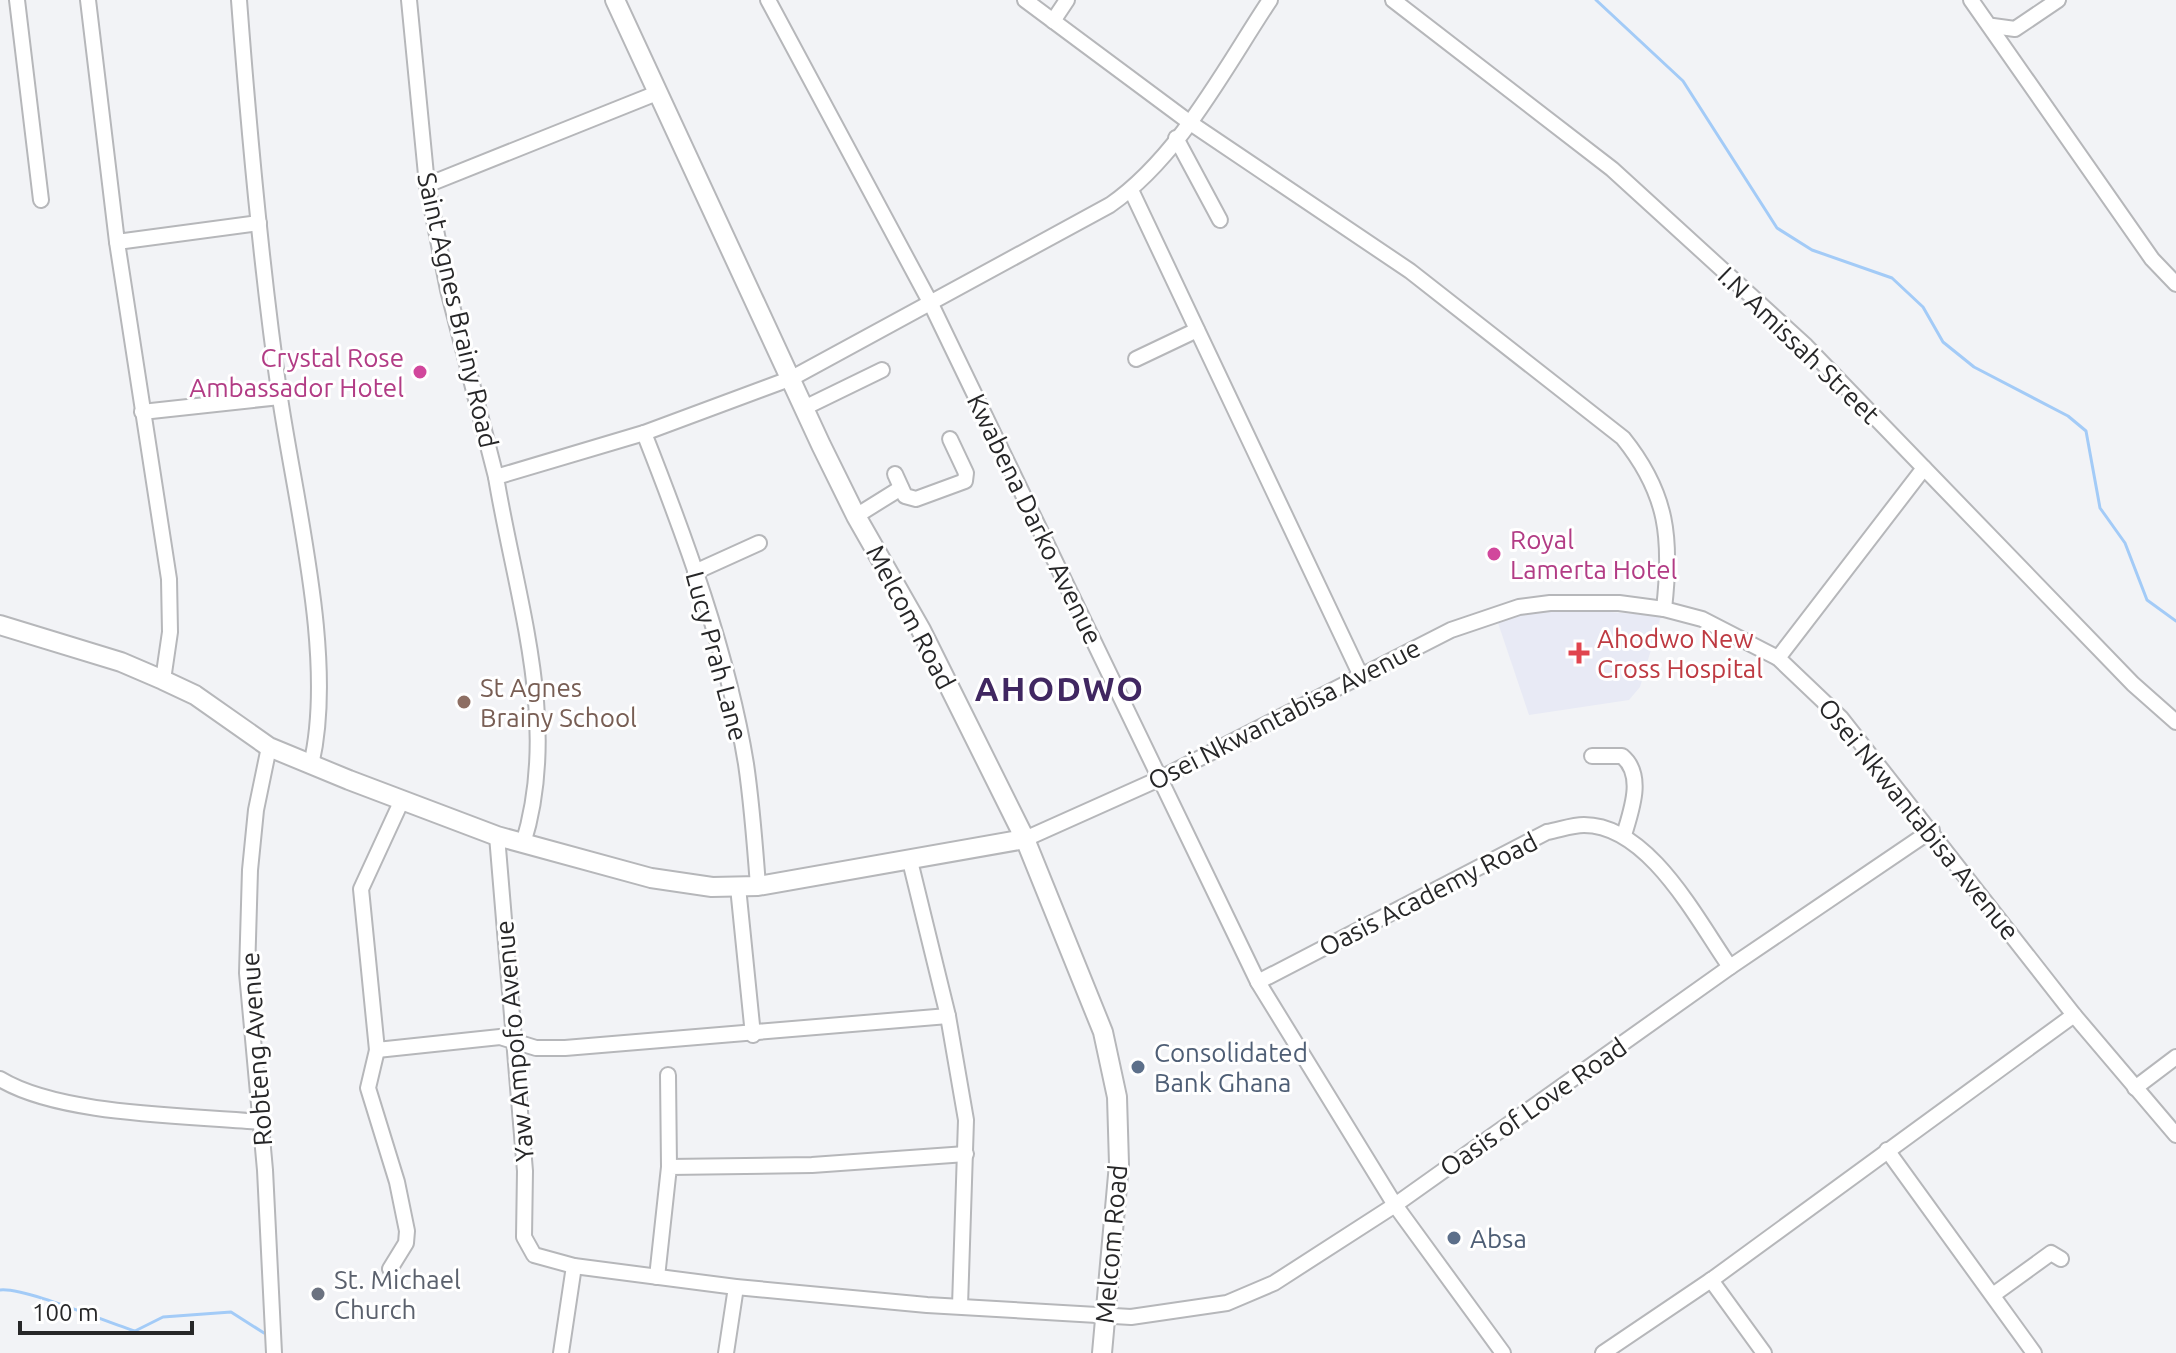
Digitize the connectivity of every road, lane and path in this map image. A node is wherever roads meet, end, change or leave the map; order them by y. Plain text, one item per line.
1 (17, 0) edge
2 (88, 0) edge
3 (239, 0) edge
4 (409, 0) edge
5 (615, 0) edge
6 (768, 0) edge
7 (1025, 0) edge
8 (1067, 0) edge
9 (1270, 0) edge
10 (1393, 0) edge
11 (1971, 0) edge
12 (2058, 0) edge
13 (1053, 21) junction
14 (1993, 26) junction
15 (2015, 29) junction
16 (2013, 56) junction
17 (657, 93) junction
18 (1189, 122) junction
19 (1176, 138) junction
20 (427, 185) junction
21 (1131, 190) junction
22 (41, 200) dead end
23 (1220, 220) dead end
24 (259, 223) junction
25 (117, 242) junction
26 (2176, 284) edge
27 (930, 302) junction
28 (1197, 330) junction
29 (1136, 359) dead end
30 (882, 370) dead end
31 (792, 378) junction
32 (280, 397) junction
33 (804, 408) junction
34 (142, 412) junction
35 (644, 433) junction
36 (950, 439) dead end
37 (1924, 468) junction
38 (895, 474) dead end
39 (496, 477) junction
40 (901, 488) junction
41 (856, 516) junction
42 (759, 543) dead end
43 (695, 572) junction
44 (1664, 609) junction
45 (0, 625) edge
46 (1778, 658) junction
47 (1360, 674) junction
48 (163, 680) junction
49 (2176, 722) edge
50 (269, 747) junction
51 (1592, 756) dead end
52 (311, 765) junction
53 (1159, 779) junction
54 (402, 800) junction
55 (1932, 830) junction
56 (1624, 835) junction
57 (497, 836) junction
58 (1025, 839) junction
59 (523, 844) junction
60 (910, 861) junction
61 (758, 886) junction
62 (738, 887) junction
63 (1730, 967) junction
64 (1258, 982) junction
65 (2074, 1015) junction
66 (948, 1016) junction
67 (753, 1035) junction
68 (513, 1040) junction
69 (377, 1050) junction
70 (2176, 1057) edge
71 (668, 1075) dead end
72 (0, 1079) edge
73 (2135, 1088) junction
74 (261, 1122) junction
75 (2176, 1135) edge
76 (1887, 1150) junction
77 (966, 1154) junction
78 (669, 1167) junction
79 (1395, 1205) junction
80 (526, 1246) joint
81 (2061, 1259) dead end
82 (574, 1266) junction
83 (390, 1269) dead end
84 (657, 1277) junction
85 (1711, 1280) junction
86 (736, 1287) junction
87 (1993, 1295) junction
88 (960, 1306) junction
89 (1107, 1316) junction
90 (274, 1353) edge
91 (561, 1353) edge
92 (726, 1353) edge
93 (1102, 1353) edge
94 (1503, 1353) edge
95 (1603, 1353) edge
96 (1764, 1353) edge
97 (2034, 1353) edge

1 - 22 street
2 - 25 street
3 - 24 street
4 - 20 street, Saint Agnes Brainy Road
5 - 17 main road, Melcom Road
6 - 27 street, Kwabena Darko Avenue
7 - 13 street
8 - 13 street
9 - 18 street
10 - 37 street, I.N Amissah Street
11 - 14 street
12 - 15 street
13 - 18 street
14 - 15 street
14 - 16 street
15 - 16 street
16 - 26 street
17 - 20 street
17 - 31 main road, Melcom Road
18 - 19 street
18 - 44 street
19 - 21 street
19 - 23 street
20 - 39 street, Saint Agnes Brainy Road
21 - 27 street
21 - 28 street
24 - 25 street
24 - 32 street
25 - 34 street
27 - 31 street
27 - 53 street, Kwabena Darko Avenue
28 - 29 street
28 - 47 street
30 - 33 street
31 - 33 main road, Melcom Road
31 - 35 street
32 - 34 street
32 - 52 street
33 - 41 main road, Melcom Road
34 - 48 street
35 - 39 street
35 - 43 street, Lucy Prah Lane
36 - 40 street
37 - 46 street
37 - 49 street, I.N Amissah Street
38 - 40 street
39 - 59 street, Saint Agnes Brainy Road
40 - 41 street
41 - 58 main road, Melcom Road
42 - 43 street
43 - 61 street, Lucy Prah Lane
44 - 46 street, Osei Nkwantabisa Avenue
44 - 47 street, Osei Nkwantabisa Avenue
45 - 48 main road
46 - 55 street, Osei Nkwantabisa Avenue
47 - 53 street, Osei Nkwantabisa Avenue
48 - 50 main road
50 - 52 main road
50 - 74 street, Robteng Avenue
51 - 56 street
52 - 54 main road
53 - 58 street, Osei Nkwantabisa Avenue
53 - 64 street, Kwabena Darko Avenue
54 - 57 main road
54 - 69 street
55 - 63 street, Oasis of Love Road
55 - 65 street, Osei Nkwantabisa Avenue
56 - 63 street, Oasis Academy Road
56 - 64 street, Oasis Academy Road
57 - 59 main road
57 - 68 street, Yaw Ampofo Avenue
58 - 60 main road
58 - 89 main road, Melcom Road
59 - 62 main road
60 - 61 main road
60 - 66 street
61 - 62 main road
62 - 67 street
63 - 79 street, Oasis of Love Road
64 - 79 street, Kwabena Darko Avenue
65 - 73 street, Osei Nkwantabisa Avenue
65 - 76 street
66 - 67 street
66 - 77 street
67 - 68 street
68 - 69 street
68 - 80 street, Yaw Ampofo Avenue
69 - 83 street
70 - 73 street
71 - 78 street
72 - 74 street
73 - 75 street, Osei Nkwantabisa Avenue
74 - 90 street, Robteng Avenue
76 - 85 street
76 - 87 street
77 - 78 street
77 - 88 street
78 - 84 street
79 - 89 street, Oasis of Love Road
79 - 94 street, Kwabena Darko Avenue
80 - 82 street, Oasis of Love Road
81 - 87 street
82 - 84 street, Oasis of Love Road
82 - 91 street
84 - 86 street, Oasis of Love Road
85 - 95 street
85 - 96 street
86 - 88 street, Oasis of Love Road
86 - 92 street
87 - 97 street
88 - 89 street, Oasis of Love Road
89 - 93 main road, Melcom Road

